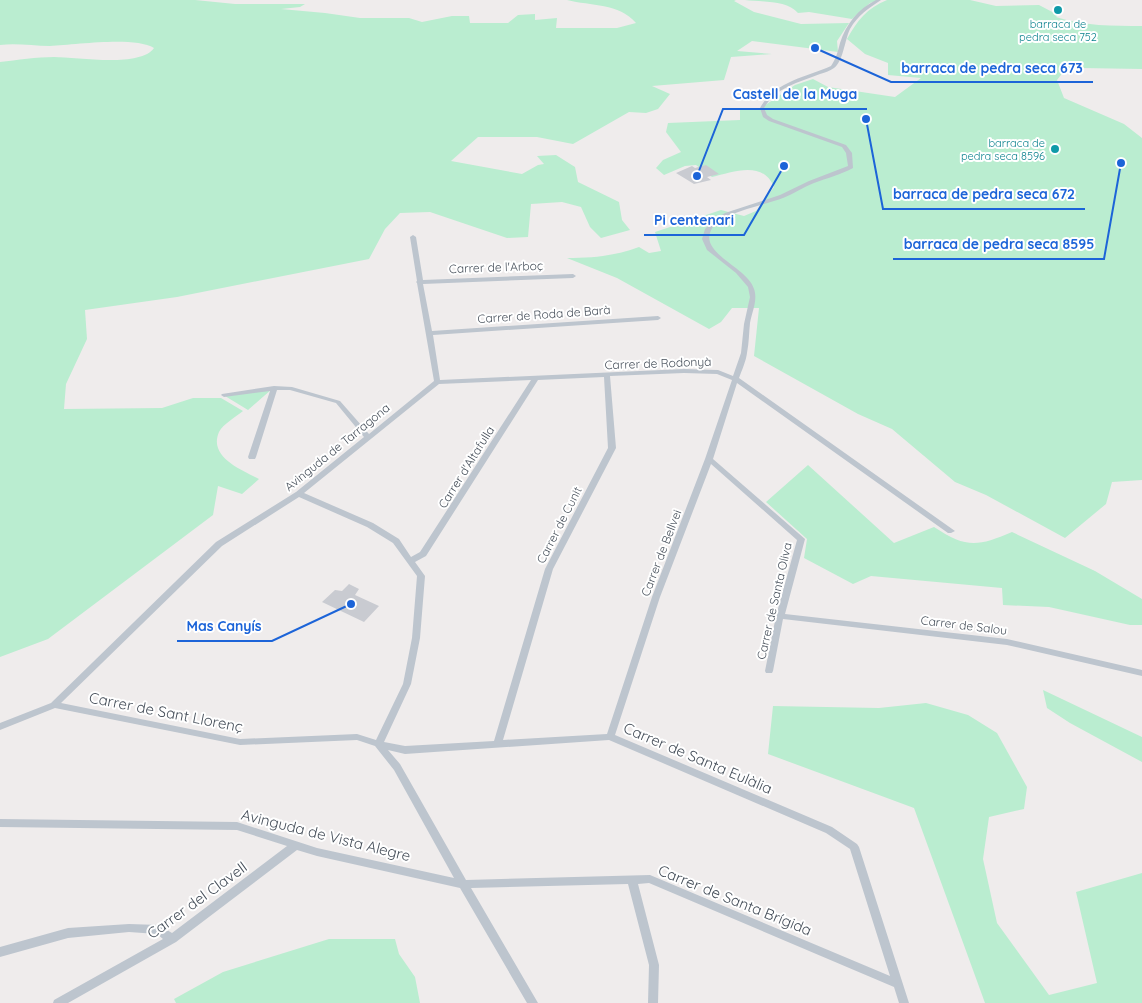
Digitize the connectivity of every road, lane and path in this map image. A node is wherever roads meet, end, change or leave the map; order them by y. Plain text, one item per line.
1 (879, 0) edge
2 (413, 237) dead end
3 (573, 276) dead end
4 (419, 282) junction
5 (658, 318) dead end
6 (431, 333) junction
7 (607, 376) junction
8 (535, 379) junction
9 (736, 379) junction
10 (437, 382) junction
11 (274, 388) junction
12 (224, 395) dead end
13 (367, 436) junction
14 (252, 457) dead end
15 (709, 459) junction
16 (298, 494) junction
17 (951, 531) dead end
18 (410, 561) junction
19 (780, 616) junction
20 (769, 671) dead end
21 (1142, 673) edge
22 (54, 705) junction
23 (0, 727) edge
24 (610, 737) junction
25 (498, 743) junction
26 (378, 744) junction
27 (0, 823) edge
28 (296, 845) junction
29 (632, 880) junction
30 (463, 884) junction
31 (172, 939) junction
32 (0, 952) edge
33 (898, 984) junction
34 (58, 1003) edge
35 (534, 1003) edge
36 (653, 1003) edge
37 (904, 1003) edge

1 - 9 street, Carrer de Bellvei
2 - 4 street
3 - 4 street, Carrer de l'Arboç
4 - 6 street
5 - 6 street, Carrer de Roda de Barà
6 - 10 street
7 - 8 street, Carrer de Rodonyà
7 - 9 street, Carrer de Rodonyà
7 - 25 street, Carrer de Cunit
8 - 10 street, Carrer de Rodonyà
8 - 18 street, Carrer d'Altafulla
9 - 15 street, Carrer de Bellvei
9 - 17 street, Carrer de Rodonyà
10 - 13 street, Avinguda de Tarragona
11 - 12 street
11 - 13 street
11 - 14 street
13 - 16 street, Avinguda de Tarragona
15 - 19 street, Carrer de Santa Oliva
15 - 24 street, Carrer de Bellvei
16 - 18 street
16 - 22 street, Avinguda de Tarragona
18 - 26 street
19 - 20 street, Carrer de Santa Oliva
19 - 21 street, Carrer de Salou
22 - 23 street
22 - 26 street, Carrer de Sant Llorenç
24 - 25 street, Carrer de Santa Eulàlia
24 - 33 street, Carrer de Santa Eulàlia
25 - 26 street, Carrer de Santa Eulàlia
26 - 30 street
27 - 28 street, Avinguda de Vista Alegre
28 - 30 street, Avinguda de Vista Alegre
28 - 31 street, Carrer del Clavell
29 - 30 street, Carrer de Santa Brígida
29 - 33 street, Carrer de Santa Brígida
29 - 36 street
30 - 35 street
31 - 32 street
31 - 34 street, Carrer del Clavell
33 - 37 street, Carrer de Santa Eulàlia

